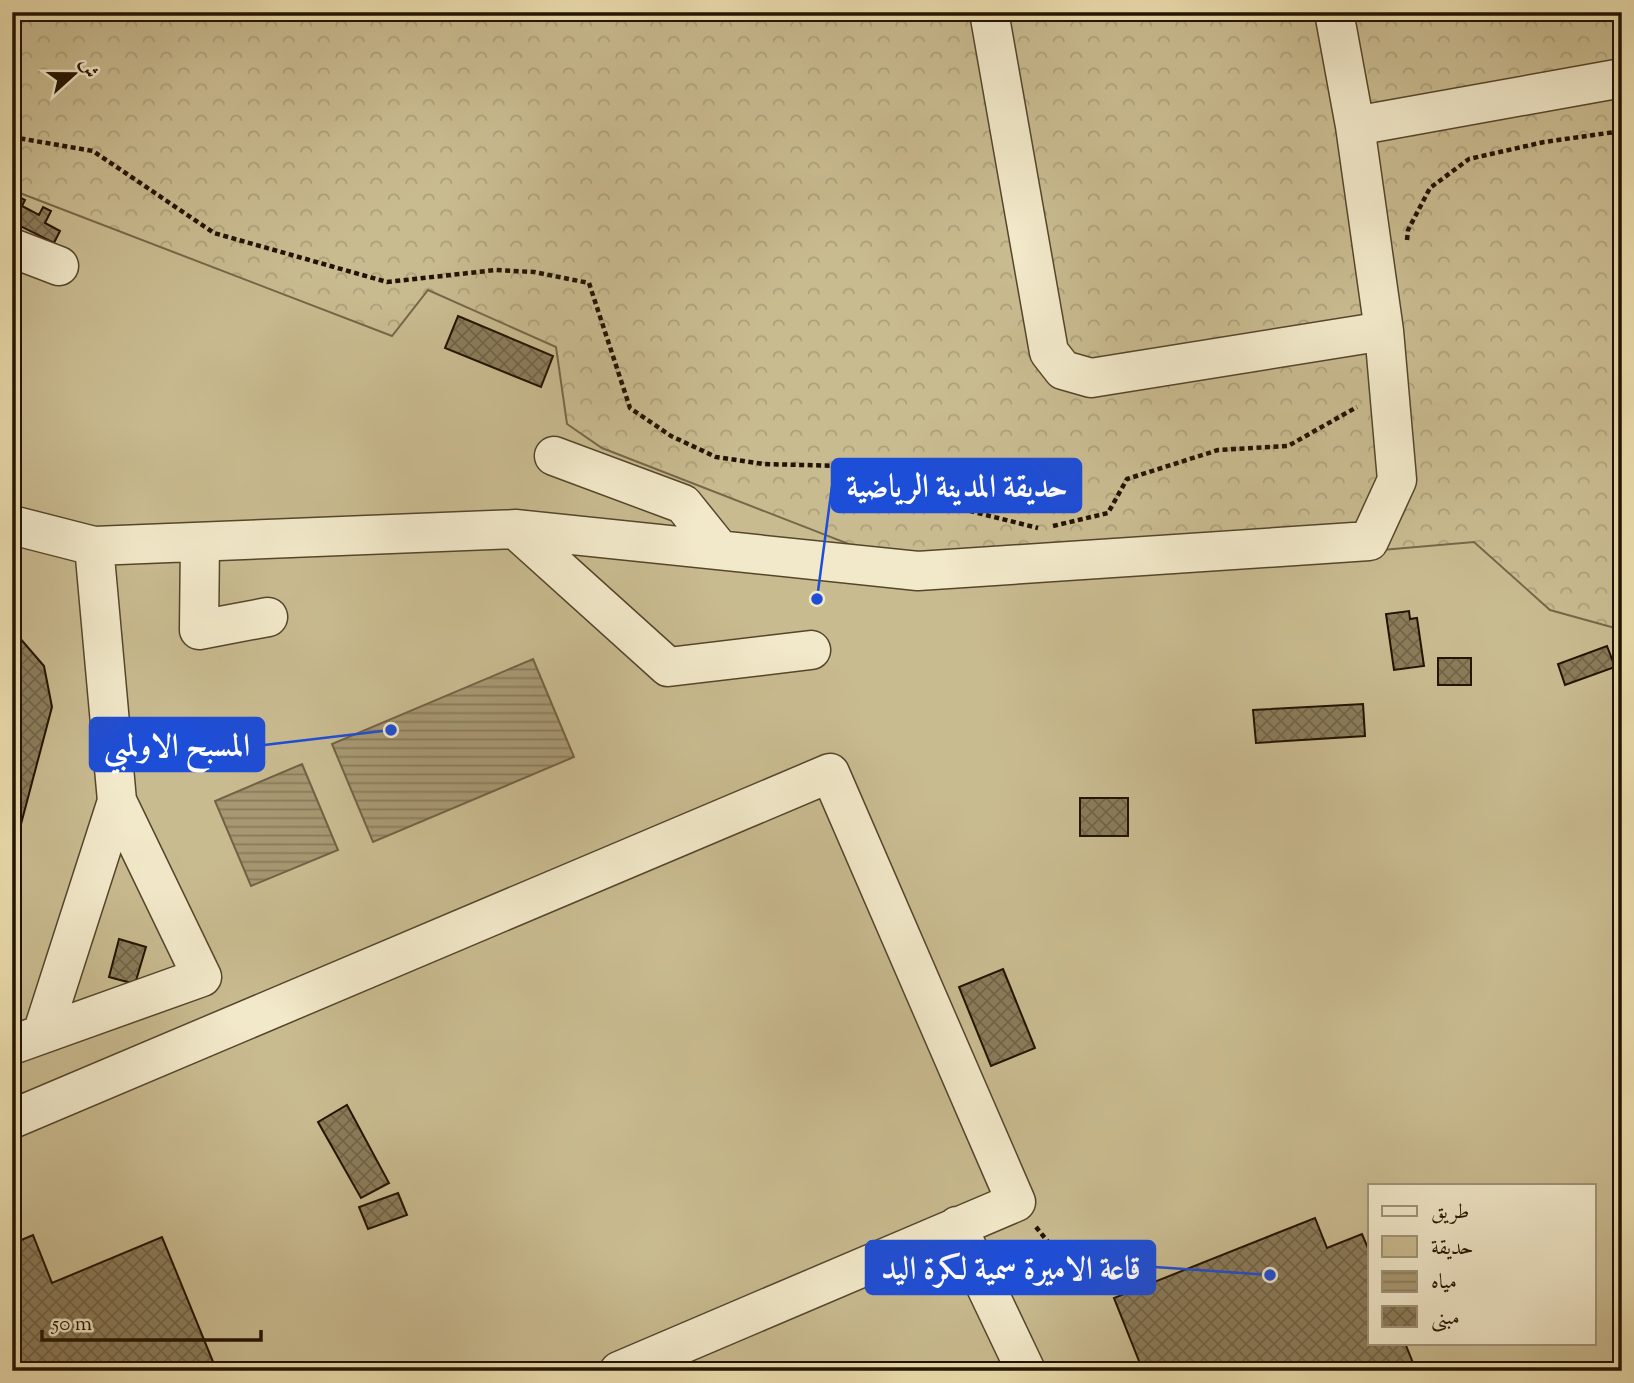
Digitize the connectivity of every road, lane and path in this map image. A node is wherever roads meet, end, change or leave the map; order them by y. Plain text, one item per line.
1 (989, 12) edge
2 (1334, 12) edge
3 (1622, 78) edge
4 (1355, 126) junction
5 (1622, 131) edge
6 (12, 137) edge
7 (12, 248) edge
8 (1405, 252) dead end
9 (59, 266) dead end
10 (1384, 331) junction
11 (1390, 385) junction
12 (554, 456) dead end
13 (12, 524) edge
14 (515, 529) junction
15 (200, 542) junction
16 (94, 546) junction
17 (720, 550) junction
18 (268, 617) dead end
19 (811, 650) dead end
20 (117, 801) junction
21 (27, 1040) edge
22 (12, 1119) edge
23 (957, 1226) junction
24 (1053, 1248) dead end
25 (1097, 1289) dead end
26 (619, 1371) edge
27 (1026, 1371) edge

1 - 10 lane
2 - 4 lane
3 - 4 lane
4 - 10 lane
5 - 8 path
6 - 11 path
7 - 9 lane
10 - 11 lane
11 - 17 lane
12 - 17 lane
13 - 16 lane
14 - 15 lane
14 - 17 lane
14 - 19 lane
15 - 16 lane
15 - 18 lane
16 - 20 lane
20 - 21 lane
20 - 21 lane
22 - 23 lane
23 - 26 lane
23 - 27 lane
24 - 25 path

